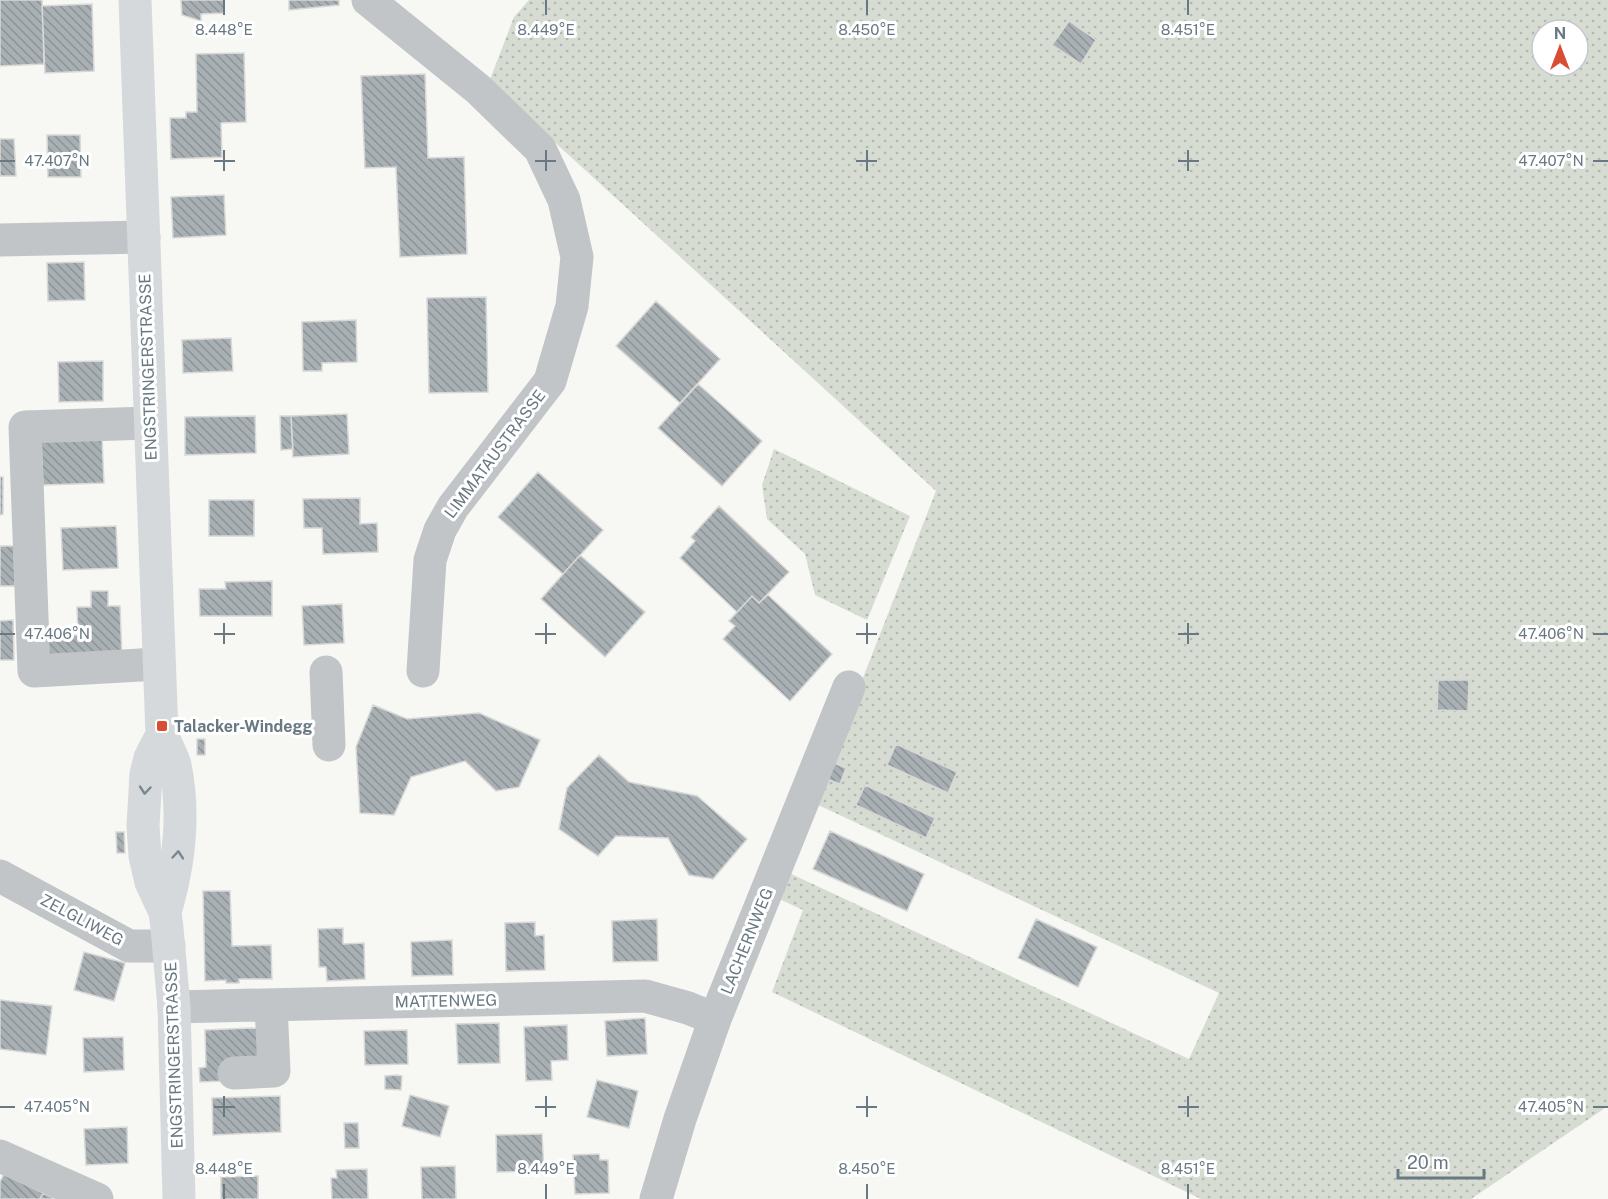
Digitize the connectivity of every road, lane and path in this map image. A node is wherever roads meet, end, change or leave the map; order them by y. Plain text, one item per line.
1 (135, 0) edge
2 (368, 0) edge
3 (144, 237) junction
4 (0, 240) edge
5 (149, 423) junction
6 (158, 664) junction
7 (423, 671) dead end
8 (326, 672) dead end
9 (849, 687) dead end
10 (329, 745) dead end
11 (0, 876) edge
12 (169, 946) junction
13 (271, 1005) junction
14 (174, 1007) junction
15 (715, 1019) junction
16 (234, 1073) dead end
17 (0, 1156) edge
18 (97, 1199) edge
19 (179, 1199) edge
20 (656, 1199) edge

1 - 3 main road, ENGSTRINGERSTRASSE
2 - 7 street, LIMMATAUSTRASSE
3 - 4 street
3 - 5 main road, ENGSTRINGERSTRASSE
5 - 6 main road, ENGSTRINGERSTRASSE
5 - 6 street
6 - 12 main road, ENGSTRINGERSTRASSE
8 - 10 street
9 - 15 street, LACHERNWEG
11 - 12 street, ZELGLIWEG
12 - 14 main road, ENGSTRINGERSTRASSE
13 - 14 street, MATTENWEG
13 - 15 street, MATTENWEG
13 - 16 street
14 - 19 main road, ENGSTRINGERSTRASSE
15 - 20 street, LACHERNWEG
17 - 18 street

